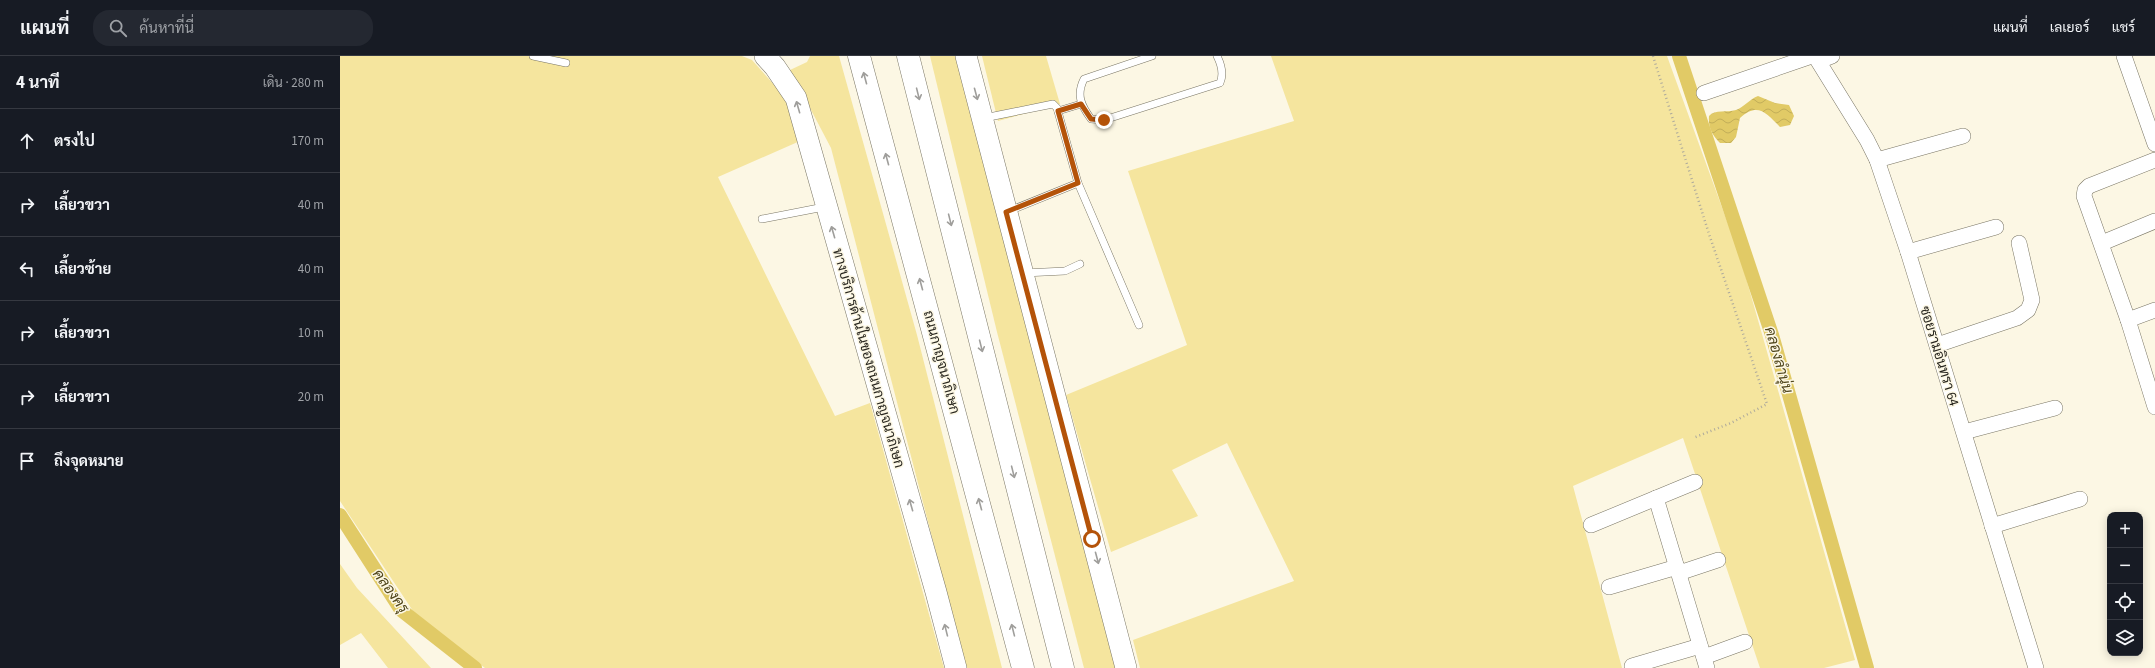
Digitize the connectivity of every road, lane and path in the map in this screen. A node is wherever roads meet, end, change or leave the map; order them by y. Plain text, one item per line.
1 (533, 56) edge
2 (765, 56) edge
3 (859, 56) edge
4 (908, 56) edge
5 (966, 56) edge
6 (1152, 56) edge
7 (1217, 56) edge
8 (1653, 56) edge
9 (2124, 56) edge
10 (1819, 57) edge
11 (566, 63) dead end
12 (1704, 93) dead end
13 (1081, 104) junction
14 (1058, 111) junction
15 (982, 118) junction
16 (1963, 136) dead end
17 (2155, 144) edge
18 (1877, 160) junction
19 (2155, 160) edge
20 (1078, 183) junction
21 (826, 207) junction
22 (1006, 212) junction
23 (762, 219) dead end
24 (2155, 221) edge
25 (1996, 227) dead end
26 (2019, 243) dead end
27 (2102, 243) junction
28 (1908, 252) junction
29 (1080, 264) dead end
30 (1022, 273) junction
31 (2155, 310) edge
32 (2128, 320) junction
33 (1139, 325) dead end
34 (1937, 345) junction
35 (2154, 400) edge
36 (2055, 408) dead end
37 (1964, 432) junction
38 (1693, 438) dead end
39 (1695, 482) dead end
40 (1656, 498) junction
41 (2080, 499) dead end
42 (1591, 525) dead end
43 (1992, 526) junction
44 (1718, 560) dead end
45 (1678, 570) junction
46 (1609, 587) dead end
47 (1745, 642) dead end
48 (1704, 657) edge
49 (1632, 666) dead end
50 (956, 668) edge
51 (1023, 668) edge
52 (1063, 668) edge
53 (1126, 668) edge
54 (2036, 668) edge

1 - 11 lane
21 -> 2 main road, ทางบริการด้านในของถนนกาญจนาภิเษก
51 -> 3 highway, ถนนกาญจนาภิเษก
4 -> 52 highway
5 -> 15 main road
6 - 13 lane
7 - 13 lane
8 - 38 path
9 - 17 street
10 - 12 street
10 - 18 street, ซอยรามอินทรา 64
13 - 14 lane
14 - 15 lane
14 - 20 lane
15 - 22 main road
16 - 18 street
18 - 28 street, ซอยรามอินทรา 64
19 - 27 street
20 - 22 lane
20 - 33 lane
21 - 23 lane
50 -> 21 main road, ทางบริการด้านในของถนนกาญจนาภิเษก
22 - 30 main road
24 - 27 street
25 - 28 street
26 - 34 street
27 - 32 street
28 - 34 street, ซอยรามอินทรา 64
29 - 30 lane
30 -> 53 main road
31 - 32 street
32 - 35 street
34 - 37 street, ซอยรามอินทรา 64
36 - 37 street
37 - 43 street, ซอยรามอินทรา 64
39 - 40 street
40 - 42 street
40 - 45 street
41 - 43 street
43 - 54 street, ซอยรามอินทรา 64
44 - 45 street
45 - 46 street
45 - 48 street
47 - 48 street
48 - 49 street

